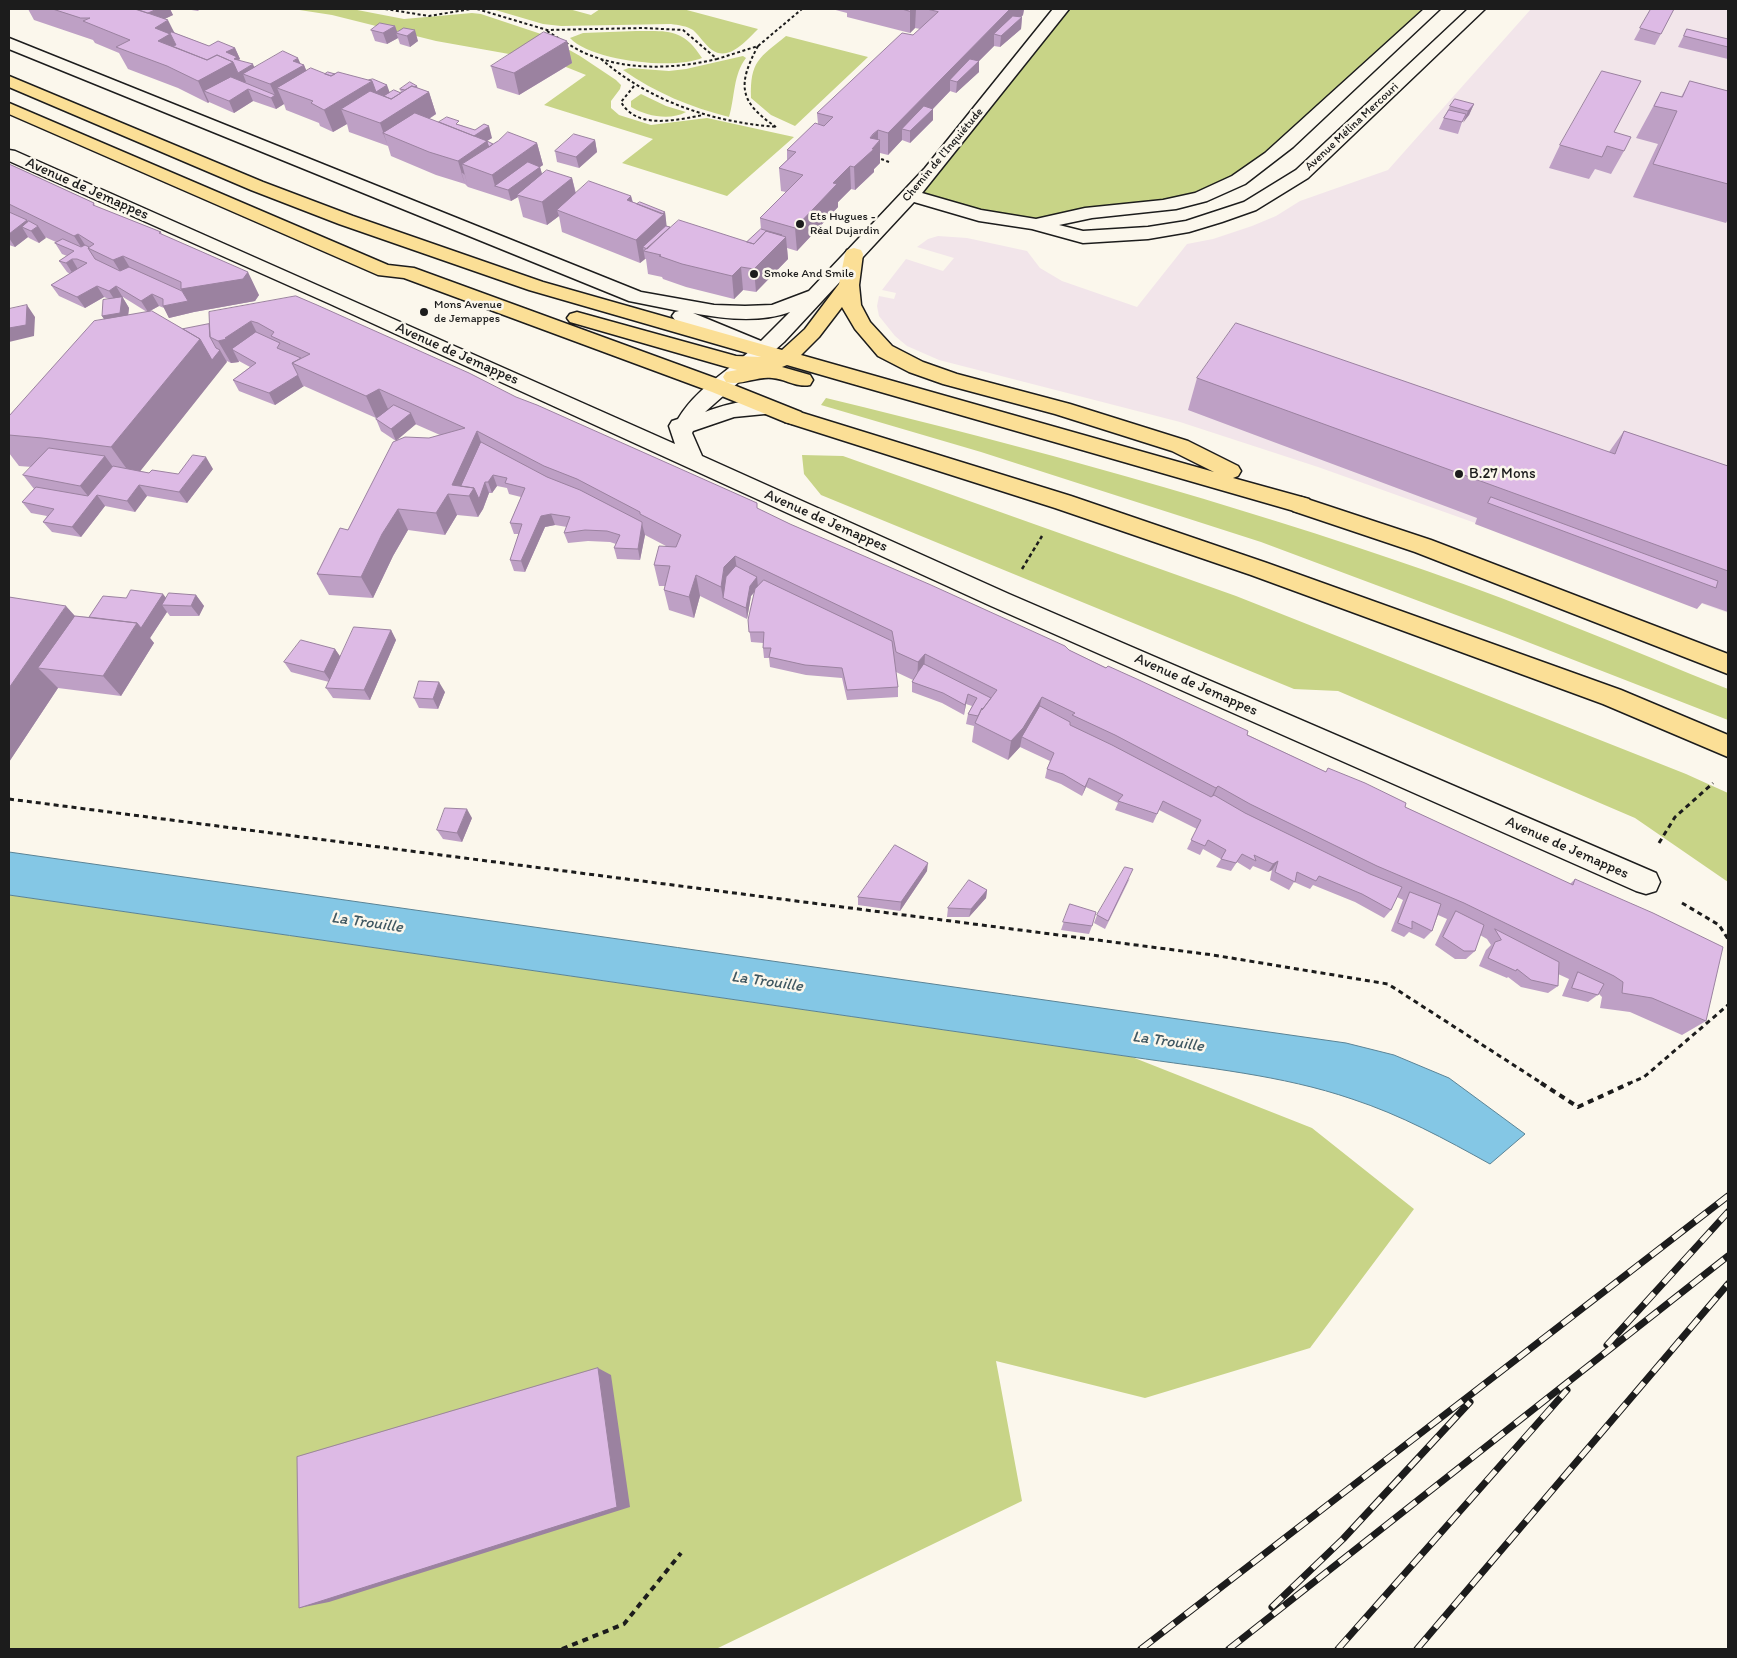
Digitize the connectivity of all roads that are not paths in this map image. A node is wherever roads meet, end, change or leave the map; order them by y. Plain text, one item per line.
1 (1061, 9) edge
2 (1433, 9) edge
3 (1477, 9) edge
4 (9, 43) edge
5 (9, 80) edge
6 (9, 108) edge
7 (9, 155) edge
8 (910, 195) junction
9 (1033, 224) junction
10 (854, 254) junction
11 (440, 285) junction
12 (849, 285) junction
13 (818, 295) junction
14 (636, 297) junction
15 (787, 357) junction
16 (741, 369) junction
17 (767, 408) junction
18 (614, 426) junction
19 (685, 426) junction
20 (693, 461) junction
21 (1301, 505) junction
22 (1728, 664) edge
23 (1728, 746) edge
24 (1646, 882) road end

1 - 8 street, Chemin de l'Inquiétude
2 - 9 street, Avenue Mélina Mercouri
3 - 9 street, Avenue Mélina Mercouri
4 - 14 street
5 - 16 main road
6 - 11 main road
7 - 18 street, Avenue de Jemappes
8 - 9 street, Avenue Mélina Mercouri
8 - 10 street, Chemin de l'Inquiétude
10 - 12 main road
10 - 13 street, Chemin de l'Inquiétude
11 - 16 main road
11 - 16 main road
12 - 15 main road
12 - 21 main road
13 - 14 street
13 - 16 street, Chemin de l'Inquiétude
14 - 16 street
15 - 16 main road
15 - 21 main road
16 - 17 main road
16 - 19 street, Chemin de l'Inquiétude
16 - 21 main road
17 - 19 street
17 - 23 main road
18 - 19 street
18 - 20 street, Avenue de Jemappes
19 - 20 street
20 - 24 street, Avenue de Jemappes
21 - 22 main road

